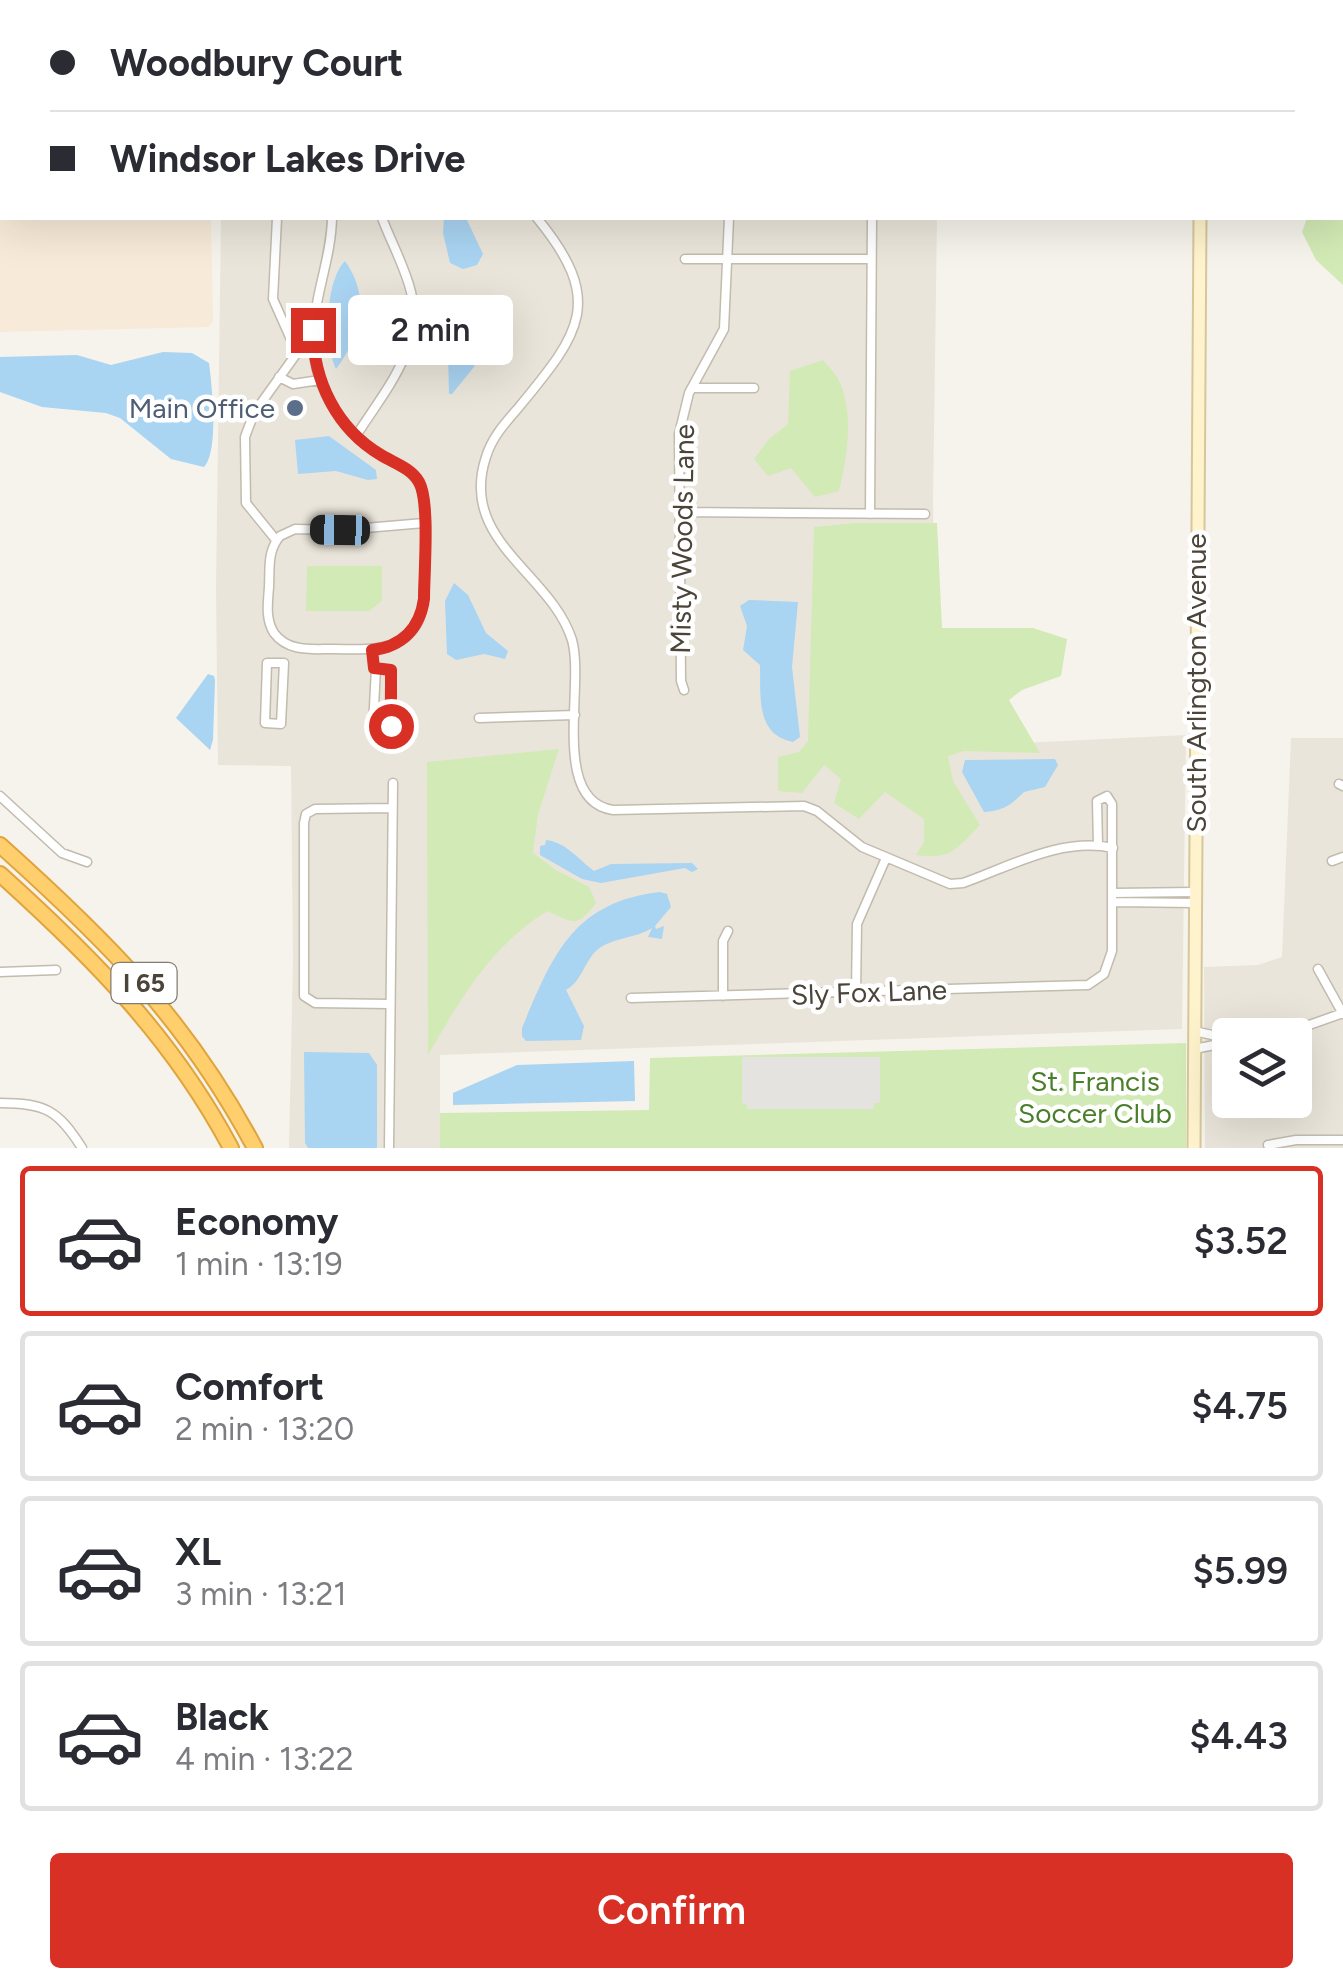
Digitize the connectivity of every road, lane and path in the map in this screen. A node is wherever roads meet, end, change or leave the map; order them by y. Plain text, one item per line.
1 (276, 220) edge
2 (332, 220) edge
3 (383, 220) edge
4 (539, 220) edge
5 (729, 220) edge
6 (872, 220) edge
7 (1200, 220) edge
8 (684, 258) dead end
9 (728, 259) junction
10 (872, 259) junction
11 (314, 351) junction
12 (297, 352) junction
13 (279, 377) junction
14 (320, 380) junction
15 (692, 388) junction
16 (754, 388) dead end
17 (356, 436) junction
18 (680, 512) junction
19 (870, 514) junction
20 (925, 514) dead end
21 (424, 524) junction
22 (276, 540) junction
23 (292, 646) junction
24 (372, 650) junction
25 (284, 663) junction
26 (374, 668) junction
27 (684, 690) dead end
28 (576, 715) junction
29 (480, 718) dead end
30 (393, 783) dead end
31 (0, 796) edge
32 (392, 808) junction
33 (1098, 844) junction
34 (0, 845) edge
35 (1113, 848) junction
36 (886, 858) junction
37 (1343, 858) edge
38 (1332, 861) dead end
39 (87, 862) dead end
40 (0, 874) edge
41 (1113, 898) junction
42 (1195, 898) junction
43 (728, 931) dead end
44 (1318, 969) dead end
45 (56, 970) dead end
46 (0, 972) edge
47 (856, 993) junction
48 (723, 996) junction
49 (631, 998) dead end
50 (390, 1004) junction
51 (1343, 1013) edge
52 (1312, 1024) edge
53 (1194, 1031) junction
54 (1212, 1036) edge
55 (1212, 1045) edge
56 (1194, 1049) junction
57 (0, 1102) edge
58 (1343, 1140) edge
59 (1268, 1145) dead end
60 (82, 1148) edge
61 (231, 1148) edge
62 (255, 1148) edge
63 (389, 1148) edge
64 (1194, 1148) edge

1 - 12 street
2 - 11 street
3 - 17 street
4 - 28 street
5 - 9 street, Misty Woods Lane
6 - 10 street
7 - 42 street, South Arlington Avenue
8 - 9 street
9 - 10 street
9 - 15 street, Misty Woods Lane
10 - 19 street
11 - 12 street
11 - 14 street
12 - 13 street
13 - 14 street
13 - 22 street
14 - 17 street
15 - 16 street
15 - 18 street, Misty Woods Lane
17 - 21 street
18 - 19 street
18 - 27 street, Misty Woods Lane
19 - 20 street
21 - 22 street
21 - 24 street
22 - 23 street
23 - 24 street
23 - 25 street
24 - 26 street
25 - 25 street
26 - 26 street
28 - 29 street
28 - 36 street
30 - 32 street
31 - 39 street
32 - 50 street
32 - 50 street
33 - 35 street
33 - 35 street
33 - 36 street
34 - 62 highway, I 65
35 - 41 street
36 - 47 street
37 - 38 street
40 - 61 highway, I 65
41 - 42 street
41 - 47 street, Sly Fox Lane
42 - 53 street, South Arlington Avenue
43 - 48 street
44 - 51 street
45 - 46 street
47 - 48 street, Sly Fox Lane
48 - 49 street, Sly Fox Lane
50 - 63 street
51 - 52 street
53 - 54 street
53 - 56 street, South Arlington Avenue
55 - 56 street
56 - 64 street, South Arlington Avenue
57 - 60 street
58 - 59 street

